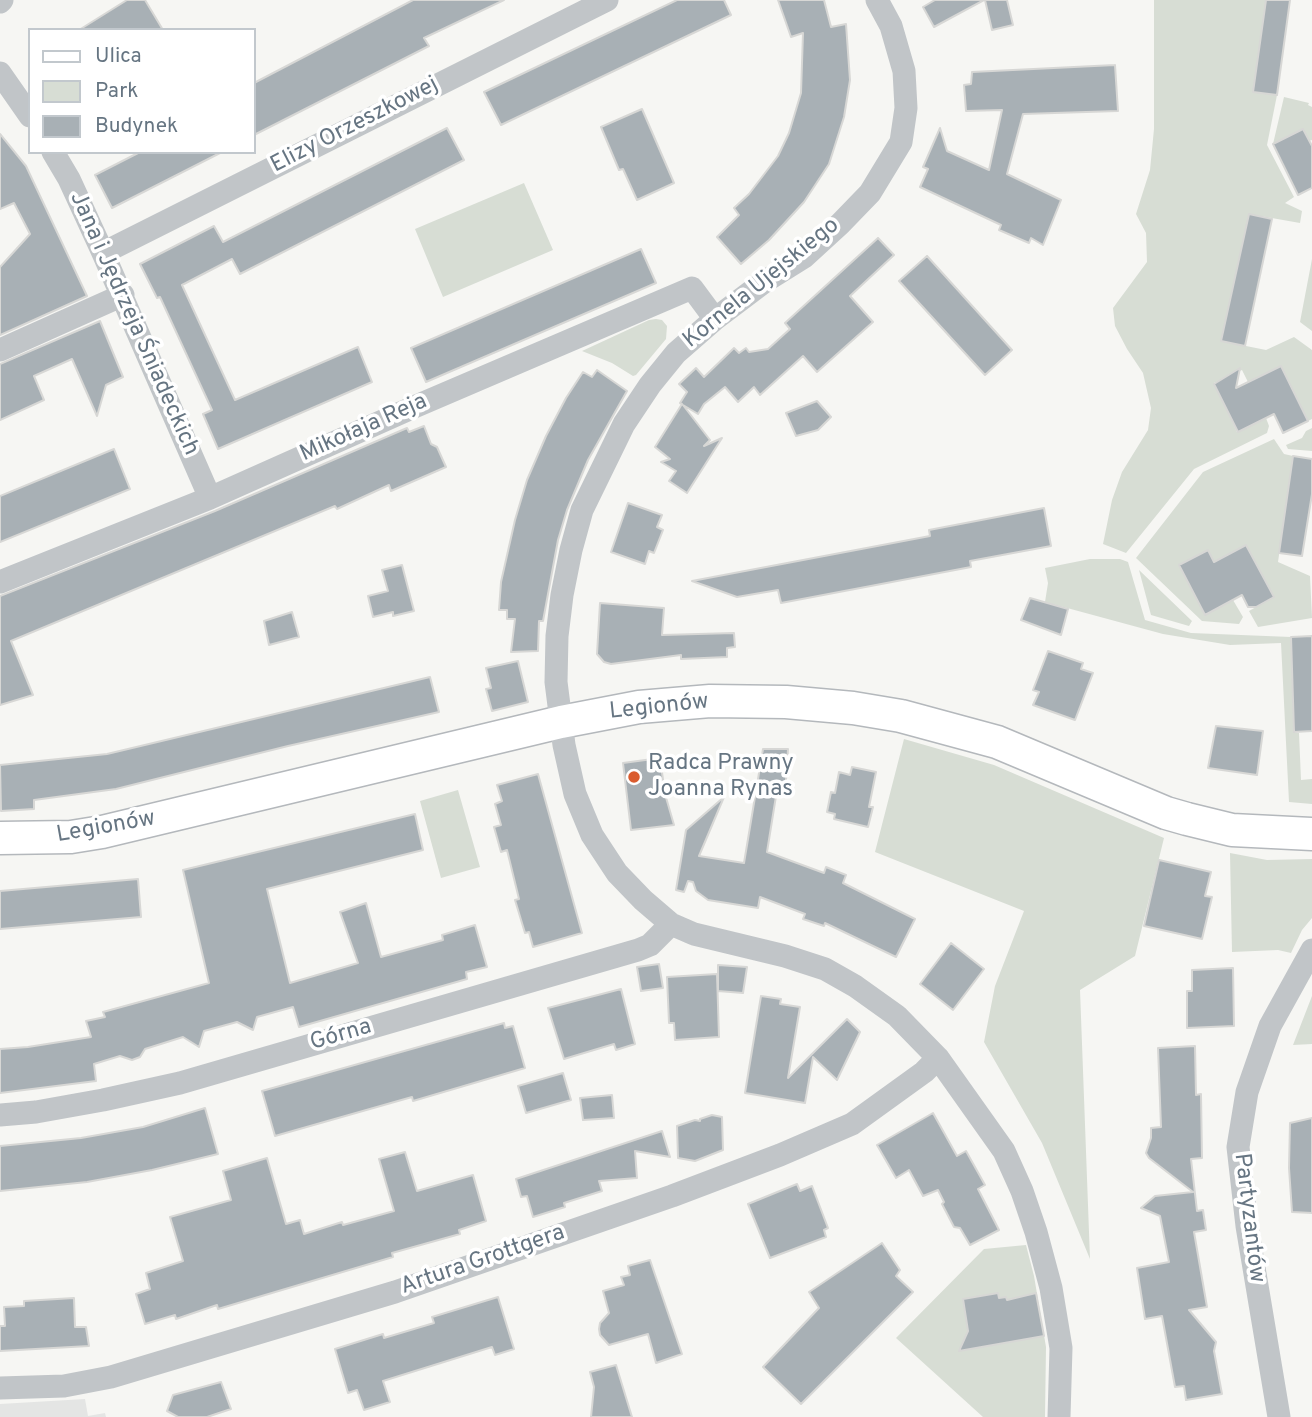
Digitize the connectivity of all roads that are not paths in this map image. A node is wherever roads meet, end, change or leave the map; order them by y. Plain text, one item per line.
1 (607, 0) edge
2 (877, 0) edge
3 (0, 74) edge
4 (28, 113) edge
5 (54, 154) edge
6 (103, 253) junction
7 (123, 295) junction
8 (715, 319) junction
9 (0, 350) edge
10 (210, 498) junction
11 (0, 582) edge
12 (561, 722) junction
13 (1312, 834) edge
14 (0, 838) edge
15 (671, 924) junction
16 (1312, 950) edge
17 (938, 1058) junction
18 (0, 1115) edge
19 (0, 1388) edge
20 (1059, 1417) edge
21 (1279, 1417) edge

1 - 6 street, Elizy Orzeszkowej
2 - 8 street, Kornela Ujejskiego
3 - 4 street
5 - 6 street, Jana i Jędrzeja Śniadeckich
6 - 7 street, Jana i Jędrzeja Śniadeckich
7 - 9 street
7 - 10 street, Jana i Jędrzeja Śniadeckich
8 - 10 street, Mikołaja Reja
8 - 12 street, Kornela Ujejskiego
10 - 11 street, Mikołaja Reja
12 - 13 street, Legionów
12 - 14 street, Legionów
12 - 15 street, Kornela Ujejskiego
15 - 17 street, Kornela Ujejskiego
15 - 18 street, Górna
16 - 21 street, Partyzantów
17 - 19 street, Artura Grottgera
17 - 20 street, Kornela Ujejskiego

